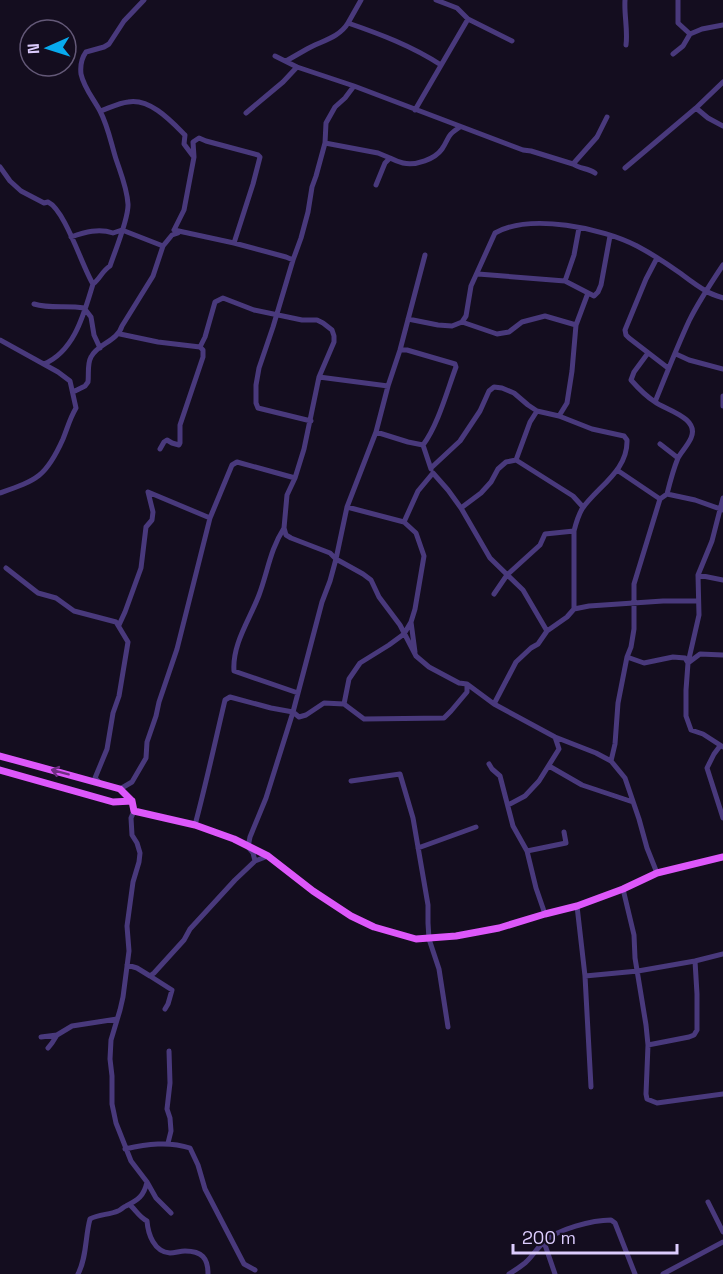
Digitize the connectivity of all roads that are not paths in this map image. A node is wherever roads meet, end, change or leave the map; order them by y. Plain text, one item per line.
1 (144, 0) edge
2 (361, 0) edge
3 (436, 0) edge
4 (624, 0) edge
5 (678, 0) edge
6 (468, 19) junction
7 (348, 23) junction
8 (723, 25) edge
9 (690, 34) junction
10 (512, 41) dead end
11 (626, 45) dead end
12 (673, 54) dead end
13 (275, 56) dead end
14 (286, 61) junction
15 (441, 65) junction
16 (297, 67) junction
17 (723, 82) edge
18 (354, 86) junction
19 (696, 108) junction
20 (416, 110) junction
21 (100, 111) junction
22 (246, 113) dead end
23 (607, 117) dead end
24 (723, 126) edge
25 (460, 127) junction
26 (325, 143) junction
27 (194, 157) junction
28 (390, 158) junction
29 (573, 164) junction
30 (0, 167) edge
31 (625, 168) dead end
32 (595, 173) dead end
33 (376, 185) dead end
34 (579, 228) junction
35 (122, 230) junction
36 (174, 230) junction
37 (610, 236) junction
38 (71, 237) junction
39 (234, 243) junction
40 (163, 246) junction
41 (425, 255) dead end
42 (657, 258) junction
43 (292, 260) junction
44 (723, 265) edge
45 (478, 274) junction
46 (565, 281) junction
47 (93, 284) junction
48 (706, 291) junction
49 (588, 293) junction
50 (723, 298) edge
51 (34, 304) dead end
52 (84, 308) junction
53 (276, 314) junction
54 (408, 319) junction
55 (462, 322) junction
56 (576, 325) junction
57 (120, 334) junction
58 (0, 340) edge
59 (200, 346) junction
60 (100, 348) junction
61 (400, 350) junction
62 (648, 353) junction
63 (675, 354) junction
64 (44, 364) junction
65 (669, 368) junction
66 (723, 369) edge
67 (319, 377) junction
68 (388, 387) junction
69 (73, 392) junction
70 (723, 396) edge
71 (655, 402) junction
72 (723, 405) edge
73 (537, 411) junction
74 (559, 416) junction
75 (310, 421) junction
76 (376, 432) junction
77 (660, 444) dead end
78 (423, 445) junction
79 (160, 449) dead end
80 (678, 458) junction
81 (516, 460) junction
82 (617, 470) junction
83 (432, 471) junction
84 (295, 478) junction
85 (0, 493) edge
86 (667, 494) junction
87 (723, 498) edge
88 (660, 499) junction
89 (347, 507) junction
90 (584, 507) junction
91 (461, 508) junction
92 (722, 509) edge
93 (210, 518) junction
94 (404, 522) junction
95 (284, 528) junction
96 (574, 531) junction
97 (336, 560) junction
98 (6, 568) dead end
99 (507, 575) junction
100 (698, 575) junction
101 (723, 580) edge
102 (494, 594) dead end
103 (698, 601) junction
104 (633, 604) junction
105 (574, 609) junction
106 (411, 622) junction
107 (119, 625) junction
108 (547, 631) junction
109 (404, 634) junction
110 (723, 655) edge
111 (416, 656) junction
112 (627, 657) junction
113 (688, 663) junction
114 (467, 684) junction
115 (298, 693) junction
116 (345, 704) junction
117 (494, 704) junction
118 (293, 712) junction
119 (555, 737) junction
120 (722, 746) edge
121 (0, 756) edge
122 (611, 761) junction
123 (489, 764) dead end
124 (549, 766) junction
125 (0, 770) edge
126 (351, 781) dead end
127 (100, 783) junction
128 (120, 789) junction
129 (132, 801) junction
130 (633, 802) junction
131 (508, 805) junction
132 (134, 811) junction
133 (723, 818) edge
134 (195, 825) junction
135 (476, 827) dead end
136 (564, 832) dead end
137 (248, 846) junction
138 (418, 848) junction
139 (527, 850) junction
140 (268, 856) junction
141 (723, 857) edge
142 (255, 861) junction
143 (657, 873) junction
144 (623, 889) junction
145 (577, 906) junction
146 (544, 914) junction
147 (429, 939) junction
148 (723, 954) edge
149 (694, 962) junction
150 (127, 965) junction
151 (638, 971) junction
152 (150, 976) junction
153 (585, 976) junction
154 (165, 1009) dead end
155 (117, 1019) junction
156 (448, 1028) dead end
157 (57, 1035) junction
158 (42, 1036) dead end
159 (648, 1045) junction
160 (48, 1048) dead end
161 (170, 1051) dead end
162 (591, 1087) dead end
163 (723, 1094) edge
164 (168, 1143) junction
165 (125, 1149) junction
166 (147, 1182) junction
167 (708, 1202) dead end
168 (130, 1205) junction
169 (171, 1214) dead end
170 (723, 1232) edge
171 (544, 1242) junction
172 (723, 1242) edge
173 (244, 1264) junction
174 (255, 1270) dead end
175 (78, 1274) edge
176 (208, 1274) edge
177 (249, 1274) edge
178 (509, 1274) edge
179 (555, 1274) edge
180 (635, 1274) edge
181 (663, 1274) edge

1 - 21 street
2 - 7 street
3 - 6 street
4 - 11 street
5 - 9 street
6 - 10 street
6 - 15 street
7 - 14 street
7 - 15 street
8 - 9 street
9 - 12 street
13 - 14 street
14 - 16 street
15 - 20 street
16 - 18 street
16 - 22 street
17 - 19 street
18 - 20 street
18 - 26 street
19 - 24 street
19 - 31 street
20 - 25 street
21 - 27 street
21 - 35 street
23 - 29 street
25 - 28 street
25 - 29 street
26 - 28 street
26 - 43 street
27 - 36 street
27 - 39 street
28 - 33 street
29 - 32 street
30 - 38 street
34 - 37 street
34 - 45 street
34 - 46 street
35 - 38 street
35 - 40 street
35 - 47 street
36 - 39 street
36 - 40 street
37 - 42 street
37 - 49 street
38 - 47 street
39 - 43 street
40 - 57 street
41 - 54 street
42 - 48 street
42 - 62 street
43 - 53 street
44 - 48 street
45 - 46 street
45 - 55 street
46 - 49 street
47 - 52 street
48 - 50 street
48 - 63 street
49 - 56 street
51 - 52 street
52 - 60 street
52 - 64 street
53 - 59 street
53 - 67 street
53 - 75 street
54 - 55 street
54 - 61 street
55 - 56 street
56 - 74 street
57 - 59 street
57 - 60 street
58 - 64 street
59 - 79 street
60 - 69 street
61 - 68 street
61 - 78 street
62 - 65 street
62 - 71 street
63 - 65 street
63 - 66 street
64 - 69 street
65 - 71 street
67 - 68 street
67 - 75 street
68 - 76 street
69 - 85 street
70 - 72 street
71 - 80 street
73 - 74 street
73 - 81 street
73 - 83 street
74 - 82 street
75 - 84 street
76 - 78 street
76 - 89 street
77 - 80 street
78 - 83 street
80 - 86 street
81 - 90 street
81 - 91 street
82 - 88 street
82 - 90 street
83 - 91 street
83 - 94 street
84 - 93 street
84 - 95 street
86 - 88 street
86 - 92 street
87 - 92 street
88 - 104 street
89 - 94 street
89 - 97 street
90 - 96 street
91 - 99 street
92 - 100 street
93 - 107 street
93 - 128 street
94 - 106 street
95 - 97 street
95 - 115 street
96 - 99 street
96 - 105 street
97 - 109 street
97 - 115 street
98 - 107 street
99 - 102 street
99 - 108 street
100 - 101 street
100 - 103 street
103 - 104 street
103 - 113 street
104 - 105 street
104 - 112 street
105 - 108 street
106 - 109 street
106 - 111 street
107 - 127 street
108 - 117 street
109 - 111 street
109 - 116 street
110 - 113 street
111 - 114 street
112 - 113 street
112 - 122 street
113 - 120 street
114 - 116 street
114 - 117 street
115 - 118 street
116 - 118 street
117 - 119 street
118 - 134 street
118 - 137 street
119 - 122 street
119 - 124 street
120 - 133 street
127 -> 121 main road
122 - 130 street
123 - 131 street
124 - 130 street
124 - 131 street
125 - 129 main road
126 - 138 street
127 - 128 main road
128 - 129 main road
129 - 132 main road
130 - 143 street
131 - 139 street
132 - 134 main road
132 - 150 street
134 - 137 main road
135 - 138 street
136 - 139 street
137 - 140 main road
137 - 142 street
138 - 147 street
139 - 146 street
140 - 142 street
140 - 147 main road
141 - 143 main road
142 - 152 street
143 - 144 main road
144 - 145 main road
144 - 151 street
145 - 146 main road
145 - 153 street
146 - 147 main road
147 - 156 street
148 - 149 street
149 - 151 street
149 - 159 street
150 - 152 street
150 - 155 street
151 - 153 street
151 - 159 street
152 - 154 street
153 - 162 street
155 - 157 street
155 - 165 street
157 - 158 street
157 - 160 street
159 - 163 street
161 - 164 street
164 - 165 street
164 - 173 street
165 - 166 street
166 - 168 street
166 - 169 street
167 - 170 street
168 - 175 street
168 - 176 street
171 - 178 street
171 - 179 street
171 - 180 street
172 - 181 street
173 - 174 street
173 - 177 street

